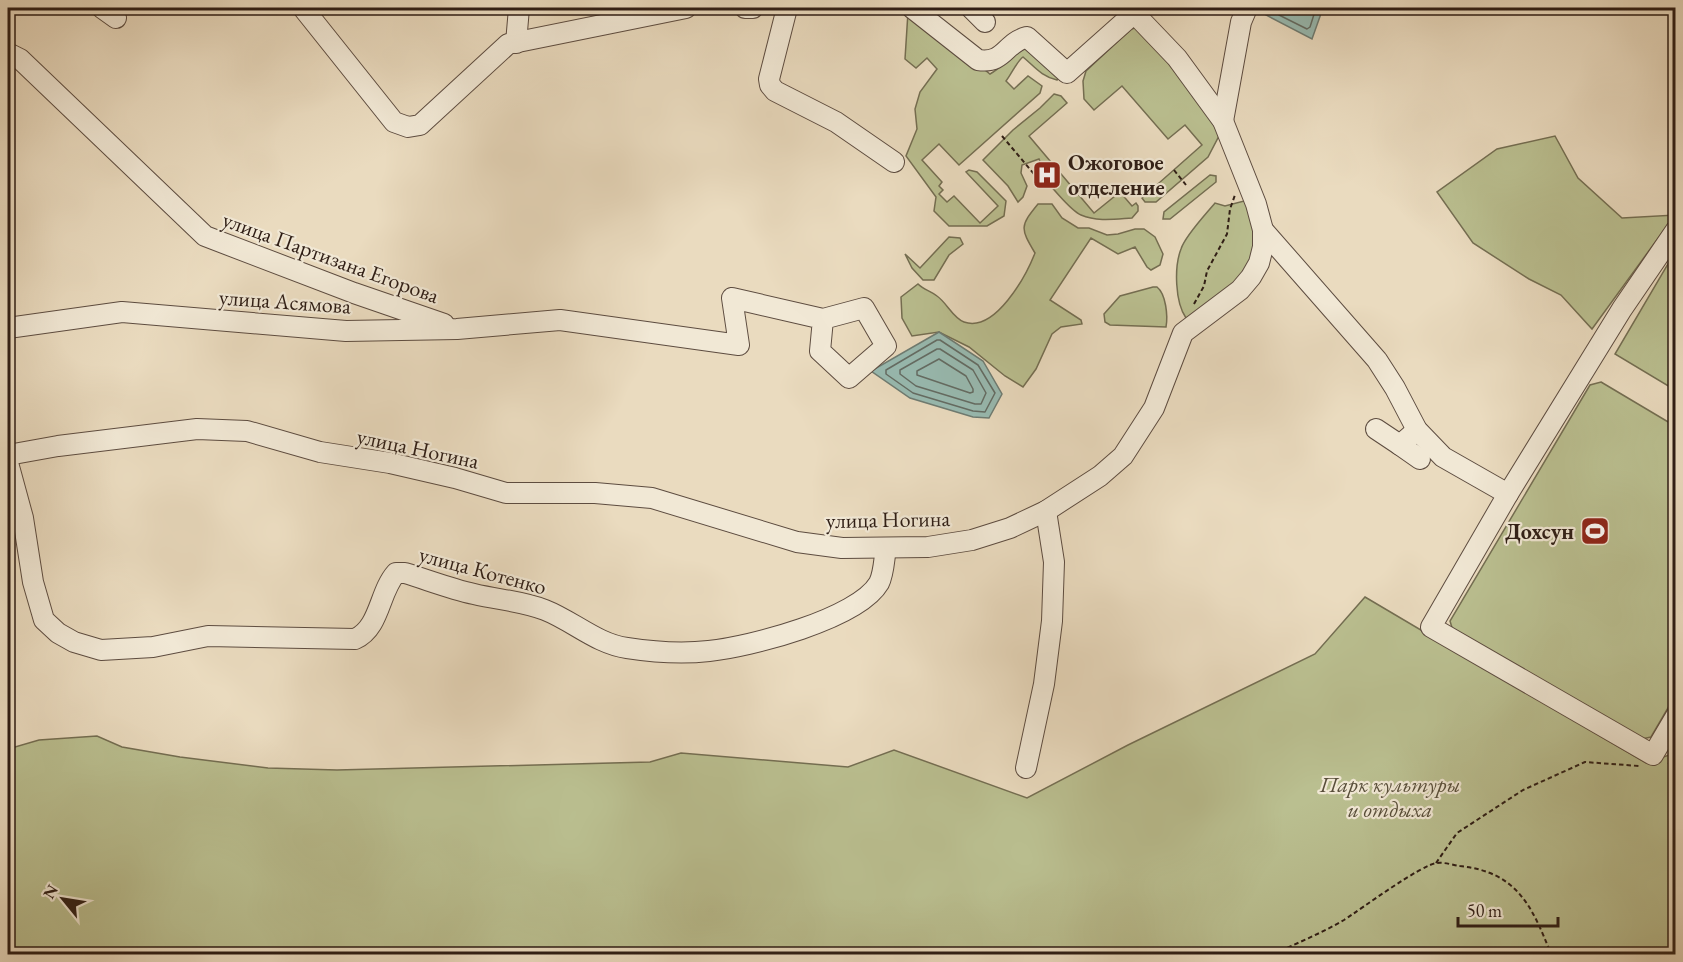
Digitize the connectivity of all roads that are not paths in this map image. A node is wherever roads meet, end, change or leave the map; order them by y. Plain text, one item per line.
1 (303, 8) edge
2 (519, 8) edge
3 (686, 8) edge
4 (745, 8) edge
5 (753, 8) edge
6 (787, 8) edge
7 (912, 8) edge
8 (971, 8) edge
9 (1247, 8) edge
10 (1137, 10) edge
11 (985, 22) dead end
12 (516, 43) junction
13 (8, 53) edge
14 (1223, 121) junction
15 (894, 162) dead end
16 (1263, 230) junction
17 (1676, 230) edge
18 (823, 319) dead end
19 (8, 328) edge
20 (457, 329) junction
21 (1376, 429) dead end
22 (1417, 430) junction
23 (1400, 445) junction
24 (8, 455) edge
25 (1420, 459) dead end
26 (8, 463) edge
27 (1508, 494) junction
28 (1046, 511) junction
29 (886, 548) junction
30 (1676, 716) edge
31 (1026, 768) dead end

1 - 12 street
2 - 12 street
3 - 12 street
4 - 5 street
6 - 15 street
7 - 10 street
8 - 11 street
9 - 14 street
10 - 14 street, улица Ногина
13 - 20 street, улица Партизана Егорова
14 - 16 street, улица Ногина
16 - 22 street
16 - 28 street, улица Ногина
17 - 27 street
18 - 20 street, улица Асямова
19 - 20 street, улица Асямова
21 - 23 street
22 - 23 street
22 - 27 street
23 - 25 street
24 - 29 street, улица Ногина
26 - 29 street, улица Котенко
27 - 30 street
28 - 29 street, улица Ногина
28 - 31 street

